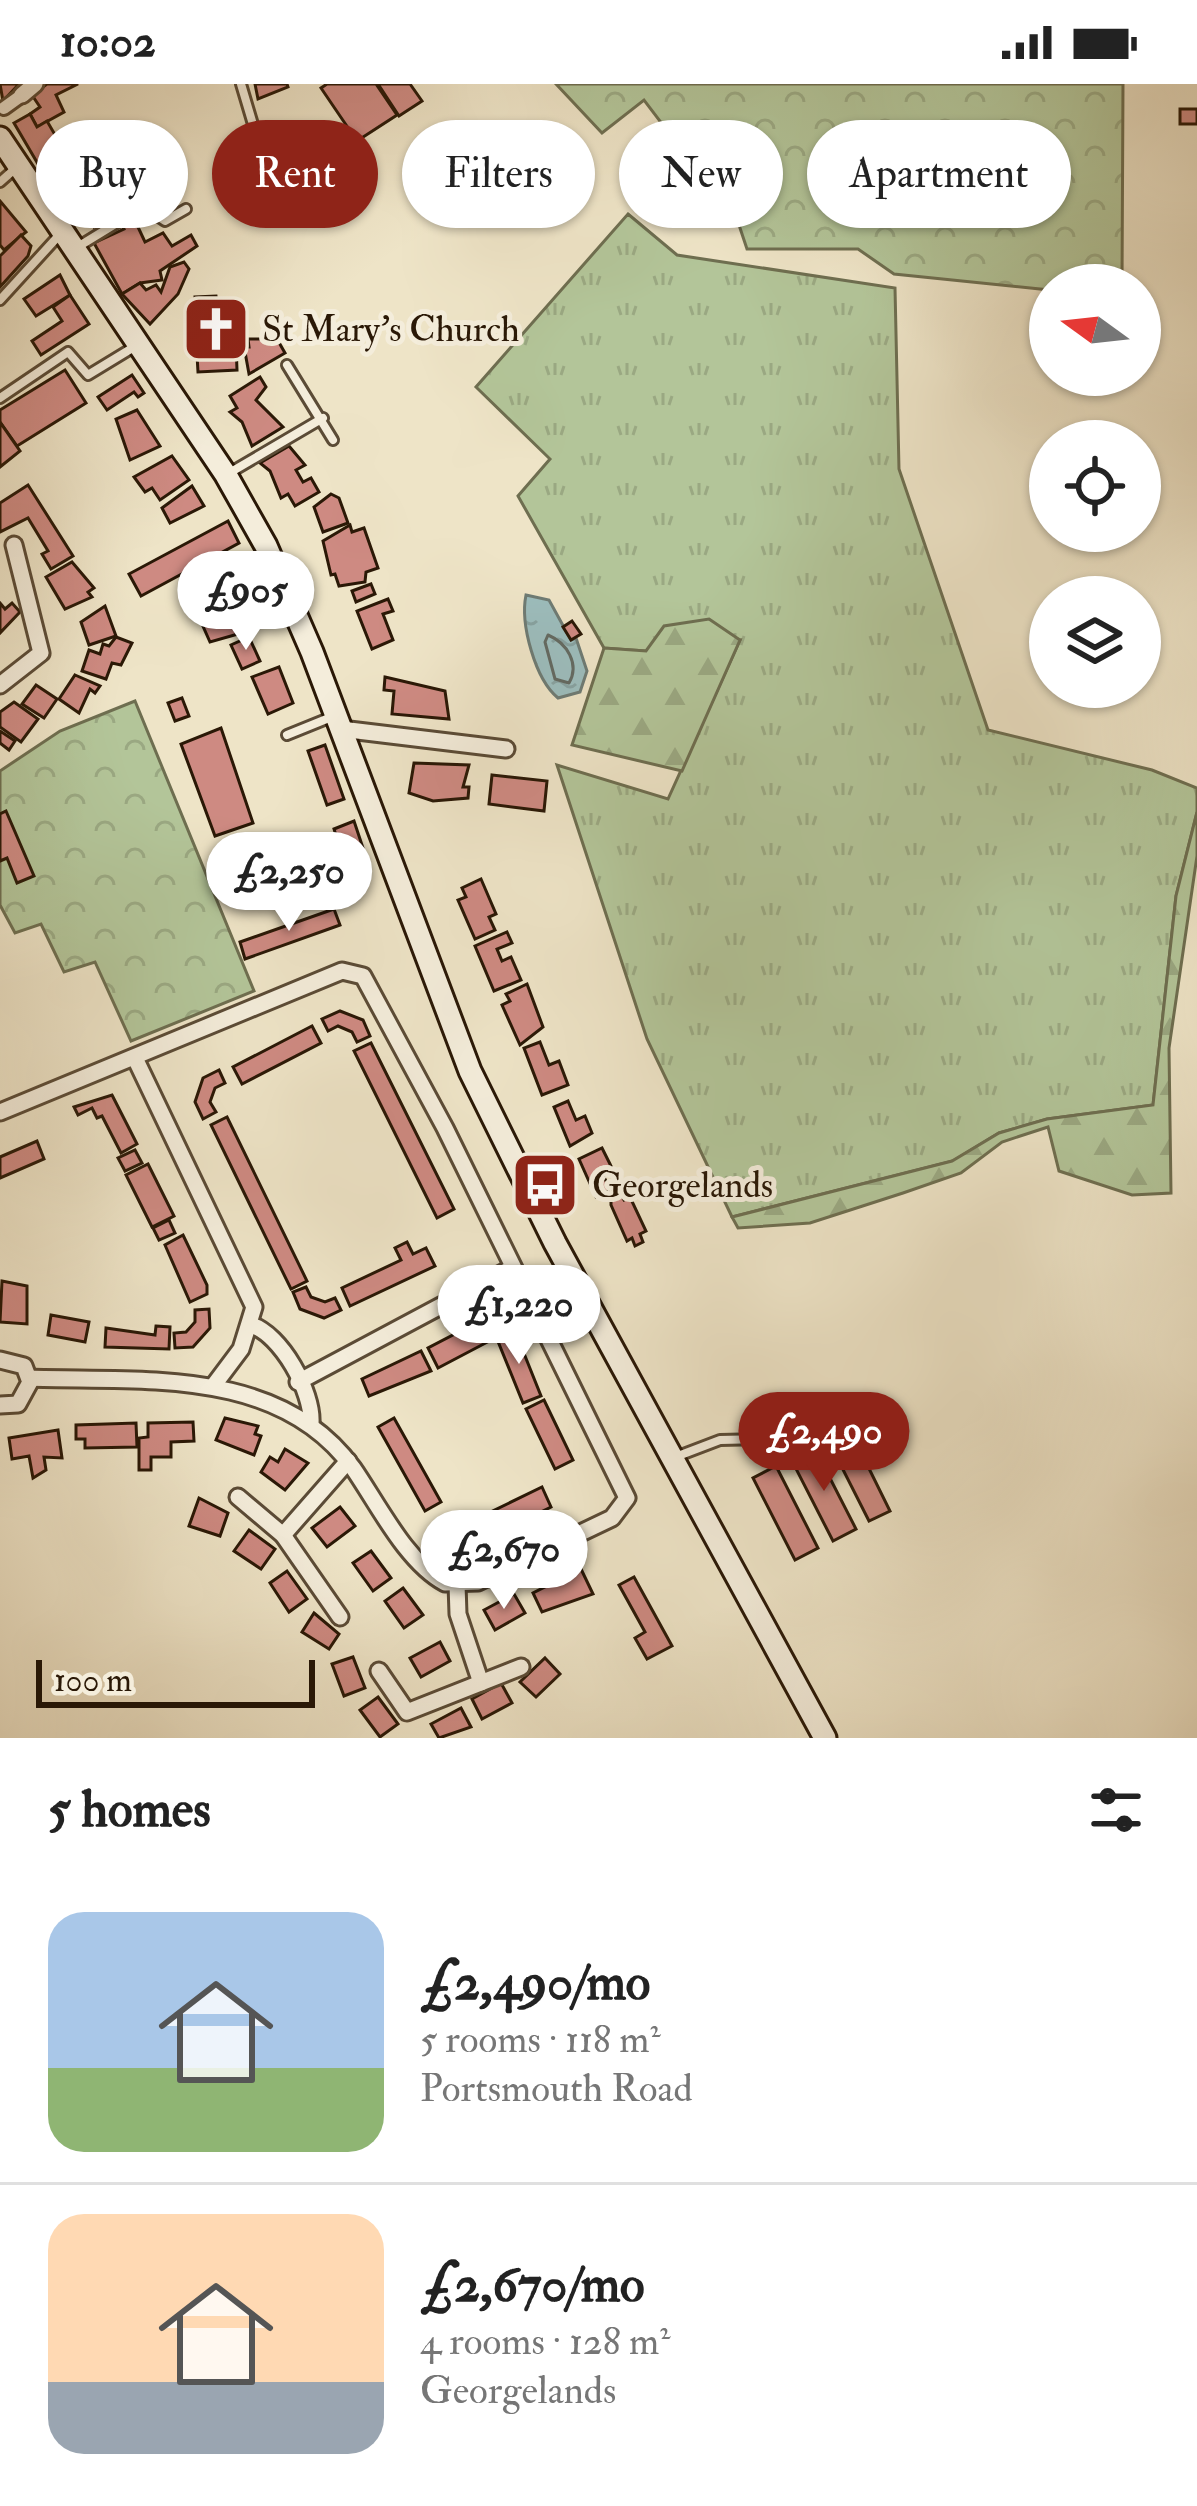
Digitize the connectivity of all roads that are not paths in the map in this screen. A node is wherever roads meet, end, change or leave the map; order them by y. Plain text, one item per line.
1 (241, 84) edge
2 (28, 90) edge
3 (4, 108) dead end
4 (252, 120) edge
5 (0, 138) edge
6 (18, 166) junction
7 (0, 182) edge
8 (100, 228) edge
9 (69, 240) junction
10 (0, 300) edge
11 (140, 344) junction
12 (287, 365) dead end
13 (0, 398) edge
14 (323, 418) junction
15 (333, 440) dead end
16 (226, 475) junction
17 (14, 545) dead end
18 (0, 685) edge
19 (338, 722) junction
20 (287, 735) dead end
21 (506, 749) dead end
22 (135, 1058) junction
23 (0, 1112) edge
24 (512, 1268) junction
25 (251, 1325) junction
26 (0, 1360) edge
27 (29, 1378) junction
28 (298, 1382) junction
29 (214, 1385) junction
30 (0, 1405) edge
31 (842, 1410) dead end
32 (311, 1423) junction
33 (671, 1459) junction
34 (348, 1461) junction
35 (238, 1497) dead end
36 (283, 1535) junction
37 (458, 1585) junction
38 (340, 1617) dead end
39 (521, 1666) dead end
40 (379, 1671) dead end
41 (481, 1683) junction
42 (825, 1738) edge

1 - 4 lane
2 - 3 street
5 - 6 main road
6 - 7 lane
6 - 9 main road
8 - 9 lane
9 - 10 lane
9 - 11 main road
11 - 13 lane
11 - 16 main road
12 - 14 lane
14 - 15 lane
14 - 16 lane
16 - 19 main road
17 - 18 street
19 - 20 lane
19 - 21 street
19 - 33 main road
22 - 23 street
22 - 24 street
22 - 25 street
24 - 28 street
24 - 37 street
25 - 28 street
25 - 29 street
26 - 27 street
27 - 29 street
27 - 30 street
28 - 32 street
29 - 32 street
31 - 33 lane
32 - 34 street
33 - 42 main road
34 - 36 street
34 - 37 street
35 - 36 street
36 - 38 street
37 - 41 street
39 - 41 street
40 - 41 street

